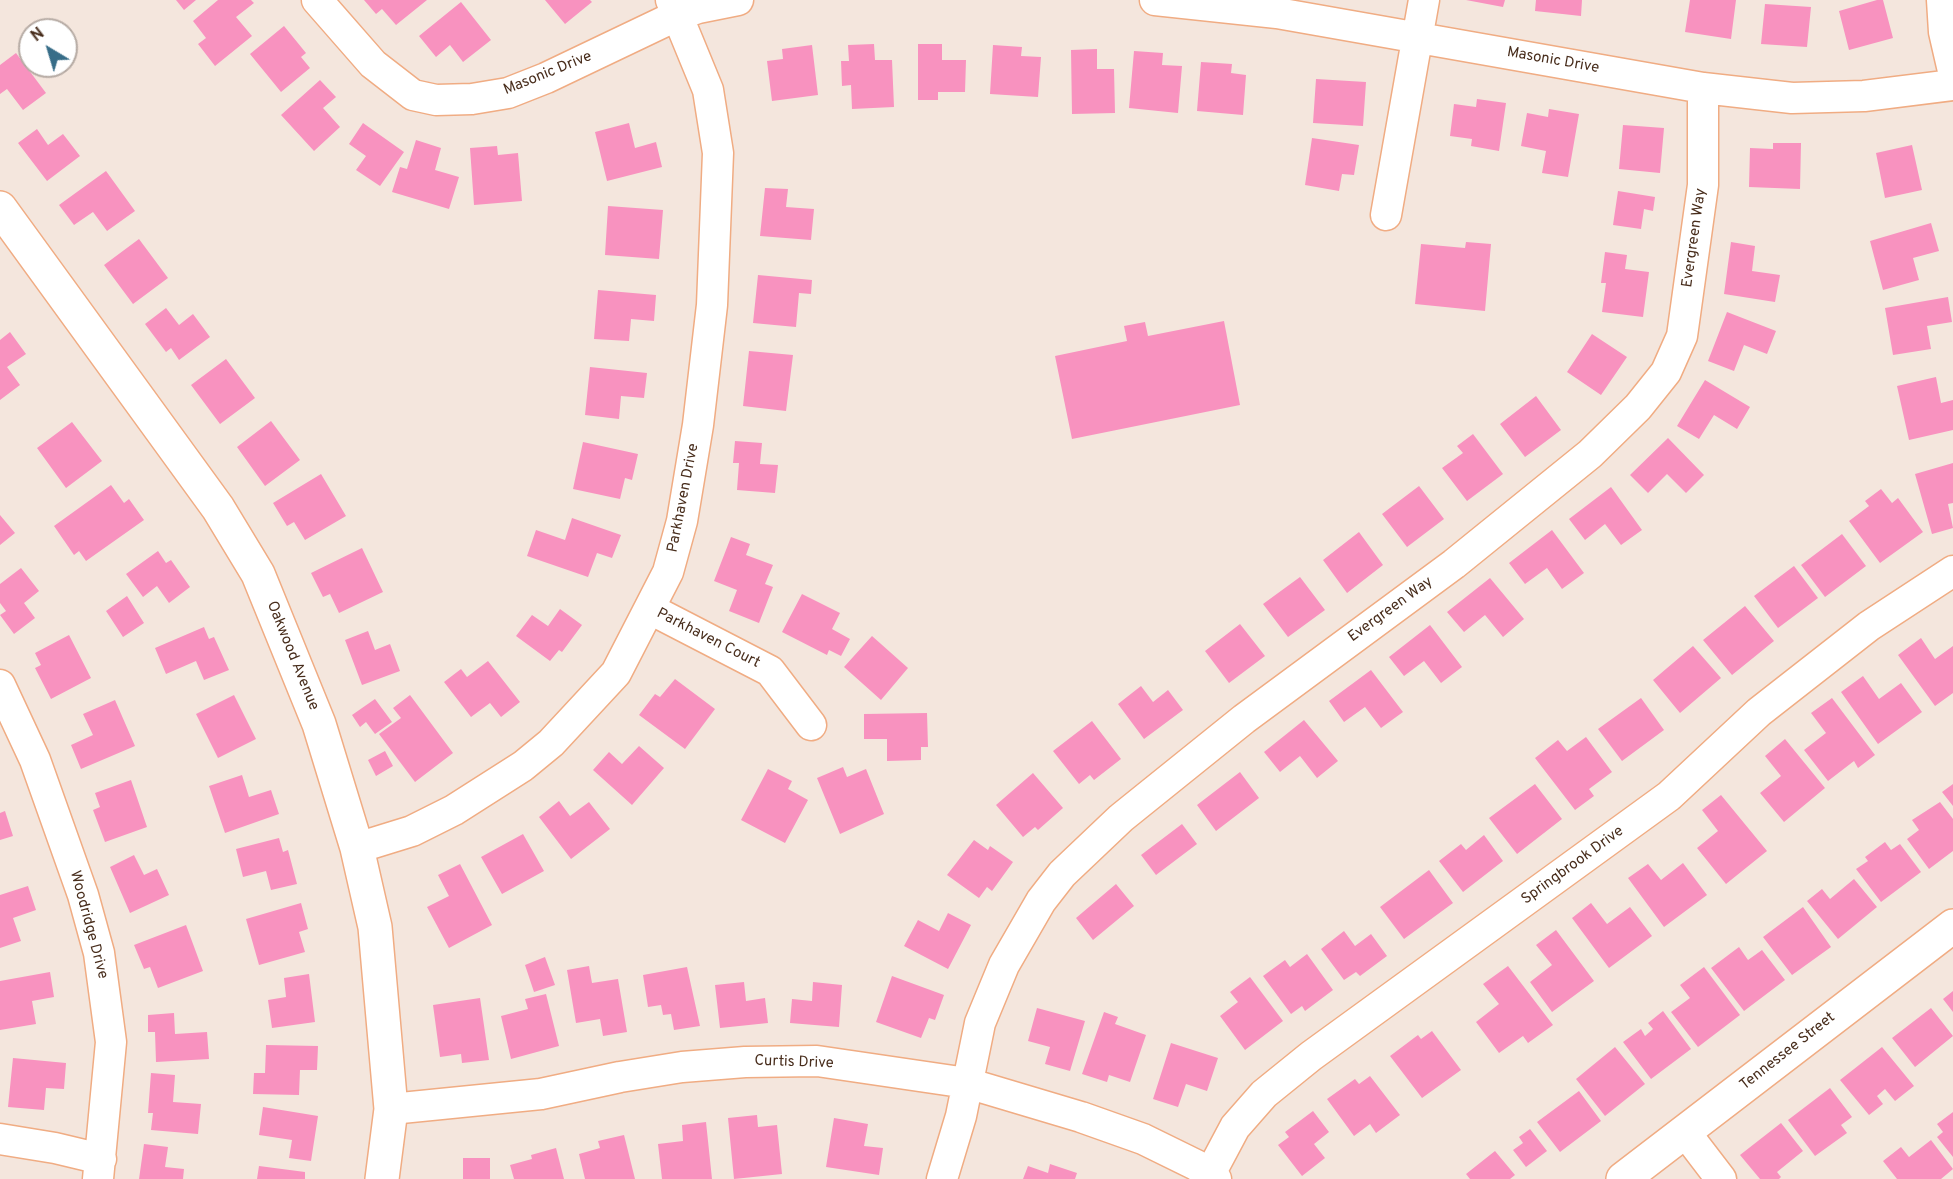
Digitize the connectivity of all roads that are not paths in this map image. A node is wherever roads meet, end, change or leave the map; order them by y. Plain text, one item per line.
1 (317, 0) edge
2 (738, 0) edge
3 (1155, 0) edge
4 (1424, 0) edge
5 (1942, 0) edge
6 (675, 8) edge
7 (1419, 37) junction
8 (1953, 71) edge
9 (1953, 85) edge
10 (1704, 88) junction
11 (0, 208) edge
12 (1386, 215) dead end
13 (1953, 571) edge
14 (650, 609) junction
15 (0, 685) edge
16 (811, 725) dead end
17 (357, 848) junction
18 (1953, 926) edge
19 (967, 1083) junction
20 (391, 1109) junction
21 (1685, 1132) junction
22 (0, 1139) edge
23 (99, 1169) edge
24 (1213, 1177) edge
25 (382, 1179) edge
26 (942, 1179) edge
27 (1623, 1179) edge
28 (1721, 1179) edge

1 - 6 street, Masonic Drive
2 - 6 street, Masonic Drive
3 - 7 street, Masonic Drive
4 - 7 street
5 - 8 street
6 - 14 street, Parkhaven Drive
7 - 10 street, Masonic Drive
7 - 12 street
9 - 10 street, Masonic Drive
10 - 19 street, Evergreen Way
11 - 17 main road, Oakwood Avenue
13 - 24 street, Springbrook Drive
14 - 16 street, Parkhaven Court
14 - 17 street, Parkhaven Drive
15 - 23 street, Woodridge Drive
17 - 20 main road, Oakwood Avenue
18 - 21 main road, Tennessee Street
19 - 20 street, Curtis Drive
19 - 24 street, Curtis Drive
19 - 26 street, Evergreen Way
20 - 25 main road, Oakwood Avenue
21 - 27 main road, Tennessee Street
21 - 28 street
22 - 23 street

